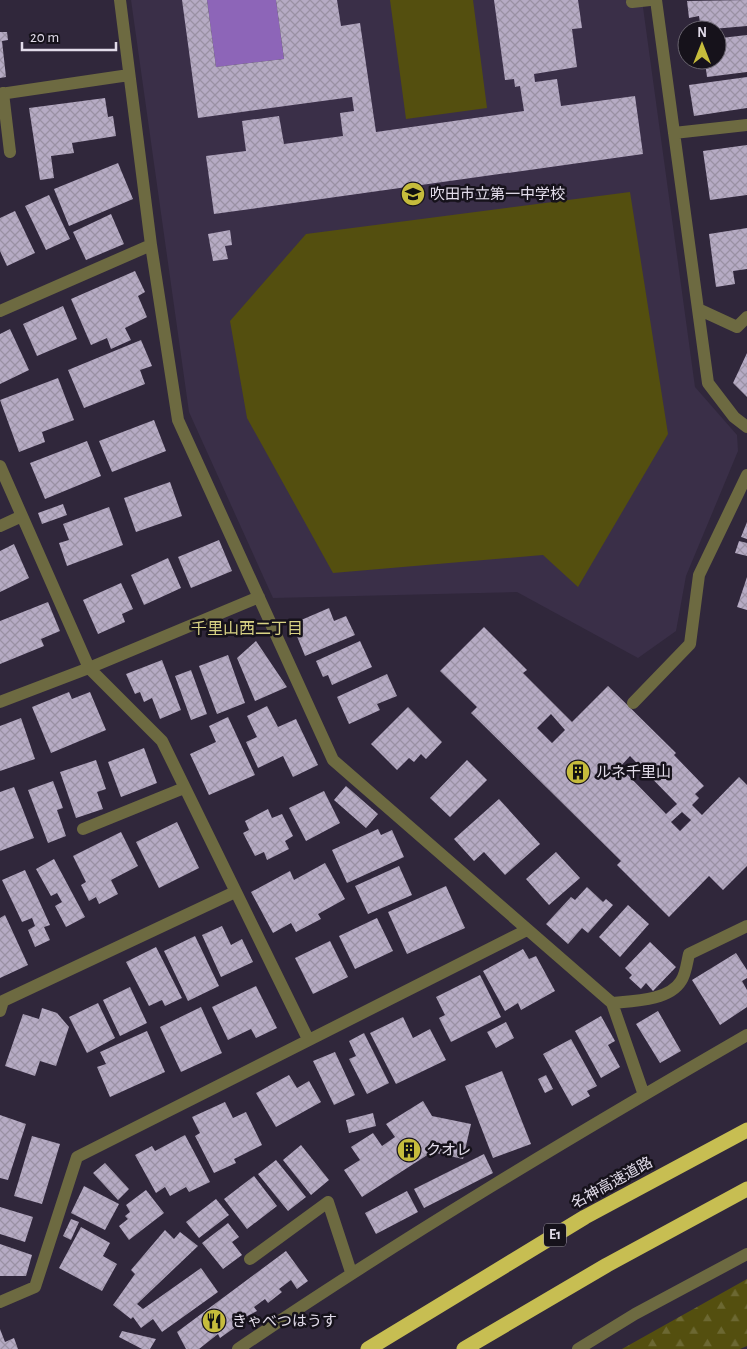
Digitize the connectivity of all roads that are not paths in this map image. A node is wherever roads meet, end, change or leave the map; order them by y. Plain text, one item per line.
1 (120, 0) edge
2 (650, 0) edge
3 (656, 0) edge
4 (632, 2) dead end
5 (129, 75) junction
6 (1, 94) edge
7 (747, 125) edge
8 (674, 133) junction
9 (10, 152) dead end
10 (151, 245) junction
11 (698, 309) junction
12 (0, 312) edge
13 (747, 317) edge
14 (747, 427) edge
15 (0, 466) edge
16 (747, 475) edge
17 (22, 516) junction
18 (0, 526) edge
19 (259, 597) junction
20 (89, 668) junction
21 (0, 702) edge
22 (633, 704) dead end
23 (184, 788) junction
24 (83, 829) dead end
25 (235, 892) junction
26 (747, 926) edge
27 (527, 930) junction
28 (612, 1003) junction
29 (0, 1011) edge
30 (747, 1035) edge
31 (308, 1039) junction
32 (644, 1095) junction
33 (747, 1130) edge
34 (747, 1189) edge
35 (747, 1254) edge
36 (250, 1260) dead end
37 (351, 1272) junction
38 (0, 1302) edge
39 (238, 1349) edge
40 (368, 1349) edge
41 (464, 1349) edge
42 (578, 1349) edge

1 - 5 street
2 - 4 street
3 - 8 street
5 - 6 street
5 - 10 street
6 - 9 street
7 - 8 street
8 - 11 street
10 - 12 street
10 - 19 street
11 - 13 street
11 - 14 street
15 - 17 street
16 - 22 street
17 - 18 street
17 - 20 street
19 - 20 street
19 - 27 street
20 - 21 street
20 - 23 street
23 - 24 street
23 - 25 street
25 - 29 street
25 - 31 street
26 - 28 street
27 - 28 street
27 - 31 street
28 - 32 street
30 - 32 street
31 - 38 street
32 - 37 street
33 - 40 highway, 名神高速道路 / E1
34 - 41 highway
35 - 42 street
36 - 37 street
37 - 39 street

